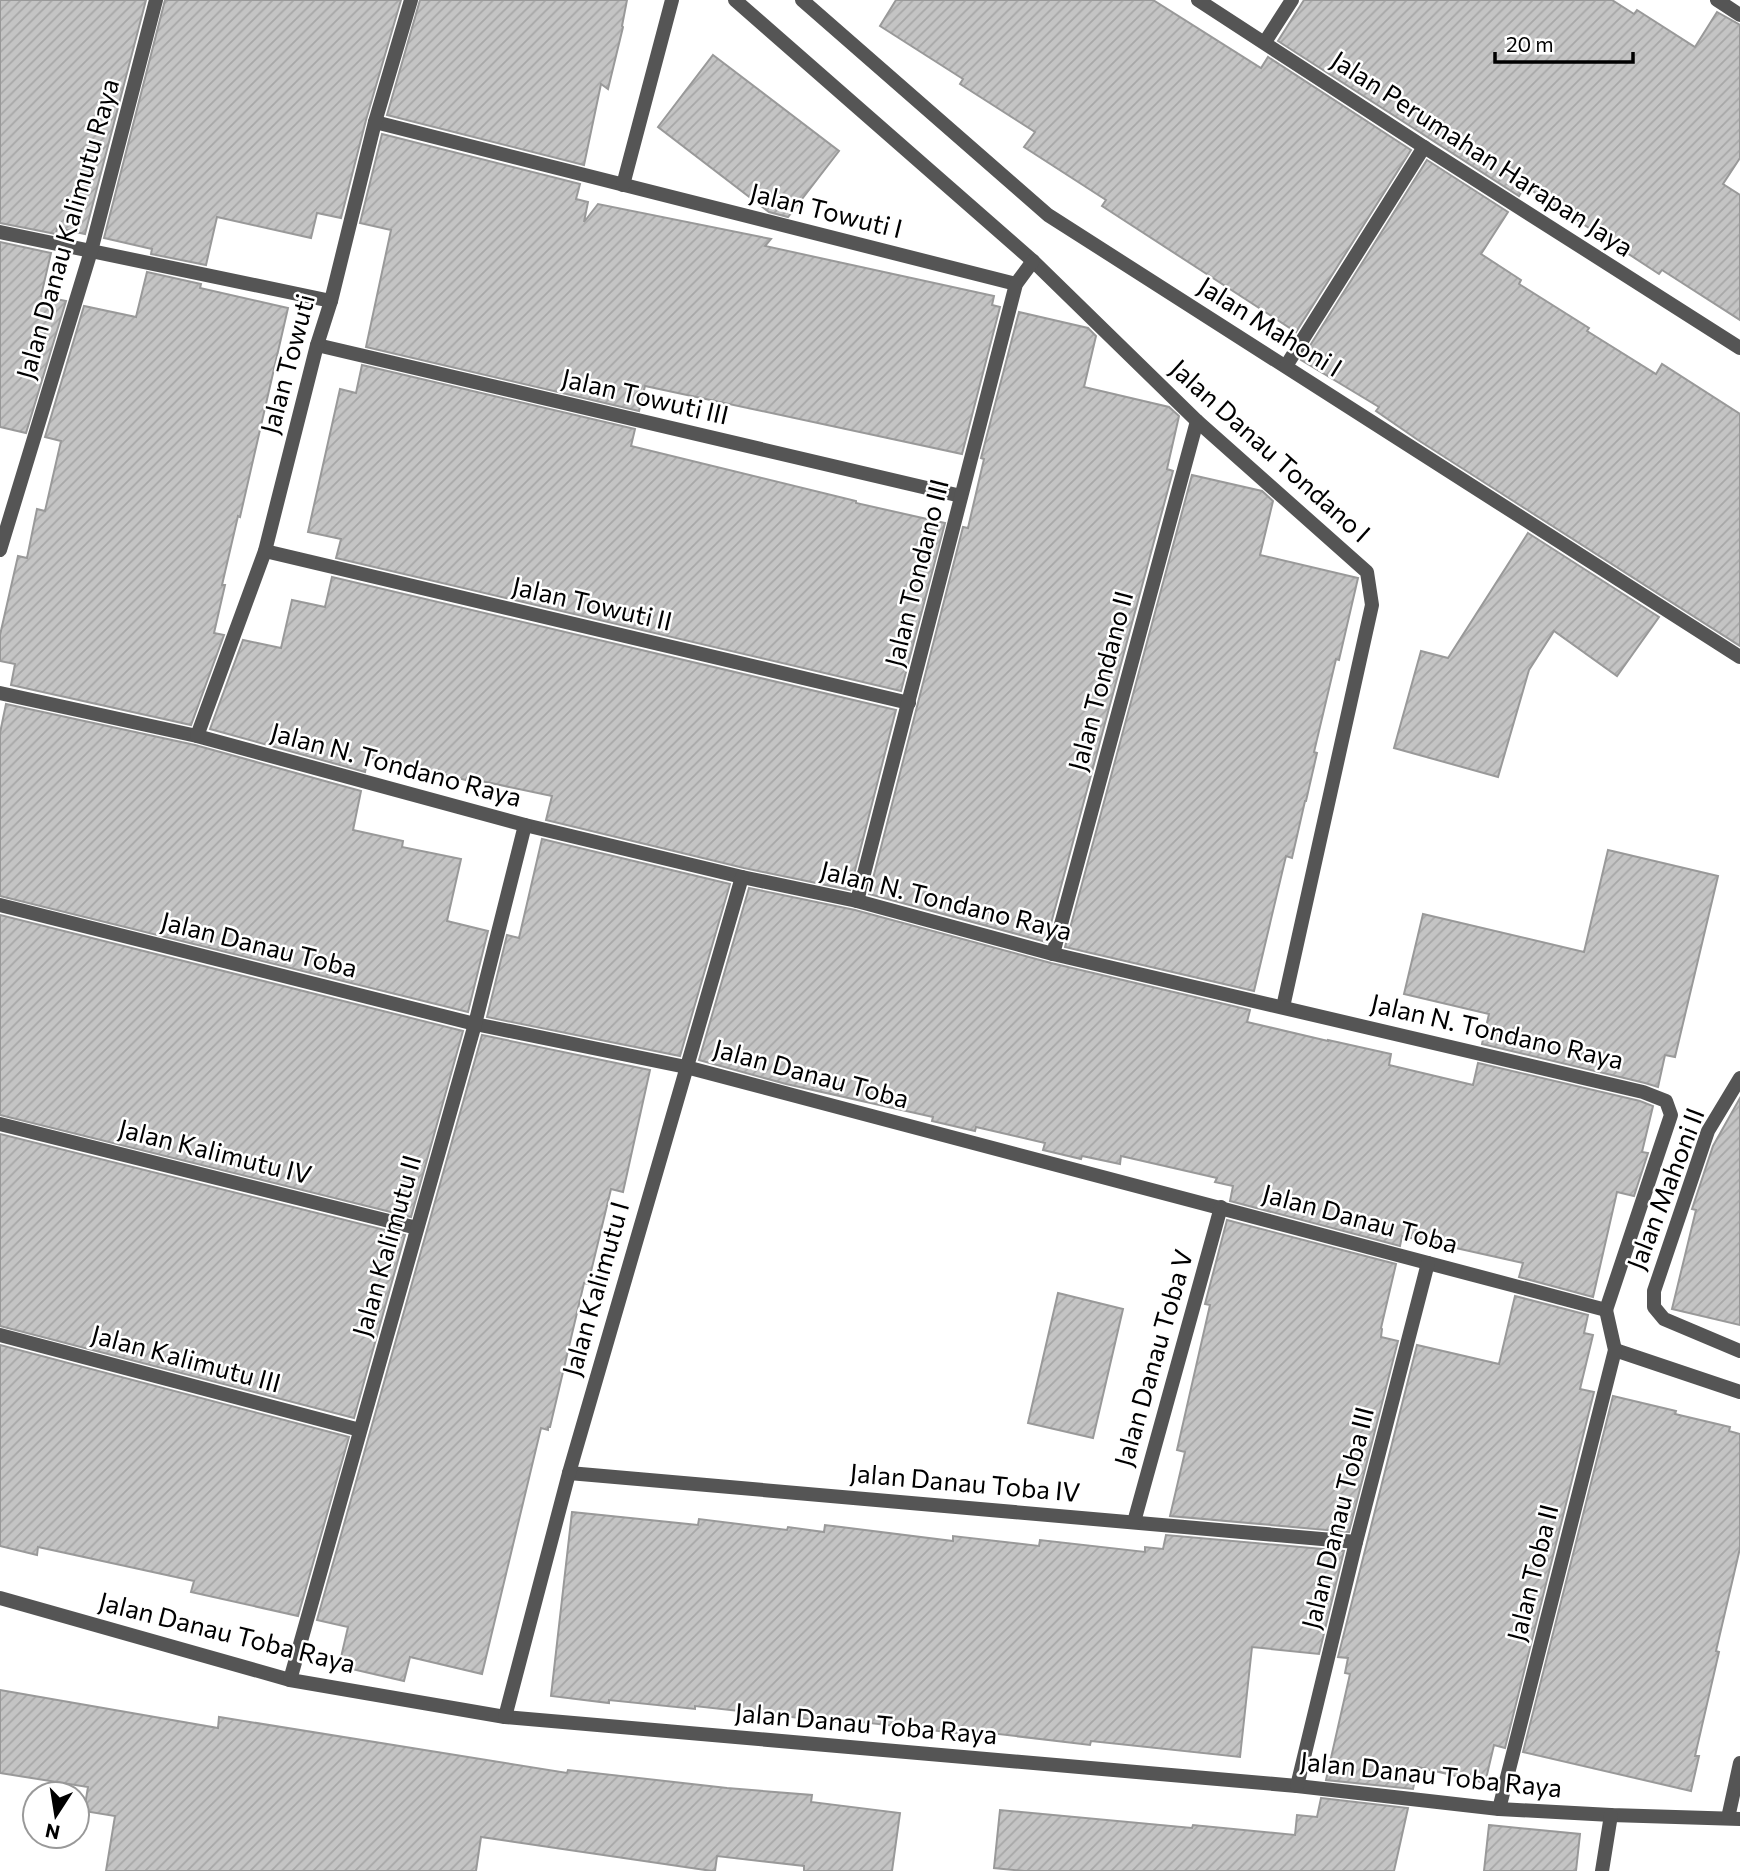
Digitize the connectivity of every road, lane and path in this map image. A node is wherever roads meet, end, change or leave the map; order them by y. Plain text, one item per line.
1 (156, 0) edge
2 (411, 0) edge
3 (672, 0) edge
4 (736, 0) edge
5 (802, 0) edge
6 (1198, 0) edge
7 (1292, 0) edge
8 (1719, 0) edge
9 (1740, 15) edge
10 (1265, 42) junction
11 (375, 122) junction
12 (1424, 148) junction
13 (624, 185) junction
14 (0, 232) edge
15 (91, 251) junction
16 (1032, 261) junction
17 (1016, 284) junction
18 (331, 301) junction
19 (317, 345) junction
20 (1740, 348) edge
21 (1286, 366) junction
22 (1196, 421) junction
23 (961, 496) junction
24 (0, 550) edge
25 (265, 551) junction
26 (1740, 657) edge
27 (0, 693) edge
28 (909, 703) junction
29 (197, 736) junction
30 (525, 825) junction
31 (742, 877) junction
32 (857, 901) junction
33 (0, 905) edge
34 (1053, 954) junction
35 (1283, 1007) junction
36 (475, 1024) junction
37 (686, 1067) junction
38 (1740, 1078) edge
39 (0, 1124) edge
40 (1221, 1207) junction
41 (418, 1228) junction
42 (1428, 1263) junction
43 (1606, 1310) junction
44 (0, 1335) edge
45 (1615, 1350) junction
46 (1740, 1350) edge
47 (1740, 1392) edge
48 (360, 1430) junction
49 (569, 1473) junction
50 (1134, 1522) junction
51 (1356, 1542) junction
52 (0, 1598) edge
53 (290, 1680) junction
54 (505, 1717) junction
55 (1740, 1763) edge
56 (1297, 1786) junction
57 (1499, 1809) junction
58 (1611, 1815) junction
59 (1734, 1818) edge
60 (1602, 1871) edge

1 - 15 street, Jalan Danau Kalimutu Raya
2 - 11 street, Jalan Towuti
3 - 13 street
4 - 16 street, Jalan Danau Tondano I
5 - 21 street, Jalan Mahoni I
6 - 10 street, Jalan Perumahan Harapan Jaya
7 - 10 street
8 - 9 street
10 - 12 street, Jalan Perumahan Harapan Jaya
11 - 13 street, Jalan Towuti I
11 - 18 street, Jalan Towuti
12 - 20 street, Jalan Perumahan Harapan Jaya
12 - 21 street
13 - 17 street, Jalan Towuti I
14 - 15 street
15 - 18 street
15 - 24 street, Jalan Danau Kalimutu Raya
16 - 17 street, Jalan Tondano III
16 - 22 street, Jalan Danau Tondano I
17 - 23 street, Jalan Tondano III
18 - 19 street, Jalan Towuti
19 - 23 street, Jalan Towuti III
19 - 25 street, Jalan Towuti
21 - 26 street, Jalan Mahoni I
22 - 34 street, Jalan Tondano II
22 - 35 street, Jalan Danau Tondano I
23 - 28 street, Jalan Tondano III
25 - 28 street, Jalan Towuti II
25 - 29 street, Jalan Towuti
27 - 29 street, Jalan N. Tondano Raya
28 - 32 street, Jalan Tondano III
29 - 30 street, Jalan N. Tondano Raya
30 - 31 street, Jalan N. Tondano Raya
30 - 36 street, Jalan Kalimutu II
31 - 32 street, Jalan N. Tondano Raya
31 - 37 street, Jalan Kalimutu I
32 - 34 street, Jalan N. Tondano Raya
33 - 36 street, Jalan Danau Toba
34 - 35 street, Jalan N. Tondano Raya
35 - 43 street, Jalan N. Tondano Raya
36 - 37 street, Jalan Danau Toba
36 - 41 street, Jalan Kalimutu II
37 - 40 street, Jalan Danau Toba
37 - 49 street, Jalan Kalimutu I
38 - 46 street, Jalan Mahoni II
39 - 41 street, Jalan Kalimutu IV
40 - 42 street, Jalan Danau Toba
40 - 50 street, Jalan Danau Toba V
41 - 48 street, Jalan Kalimutu II
42 - 43 street, Jalan Danau Toba
42 - 51 street, Jalan Danau Toba III
43 - 45 street
44 - 48 street, Jalan Kalimutu III
45 - 47 street
45 - 57 street, Jalan Toba II
48 - 53 street, Jalan Kalimutu II
49 - 50 street, Jalan Danau Toba IV
49 - 54 street, Jalan Kalimutu I
50 - 51 street, Jalan Danau Toba IV
51 - 56 street, Jalan Danau Toba III
52 - 53 street, Jalan Danau Toba Raya
53 - 54 street, Jalan Danau Toba Raya
54 - 56 street, Jalan Danau Toba Raya
55 - 59 street
56 - 57 street, Jalan Danau Toba Raya
57 - 58 street, Jalan Danau Toba Raya
58 - 59 street, Jalan Danau Toba Raya
58 - 60 street

